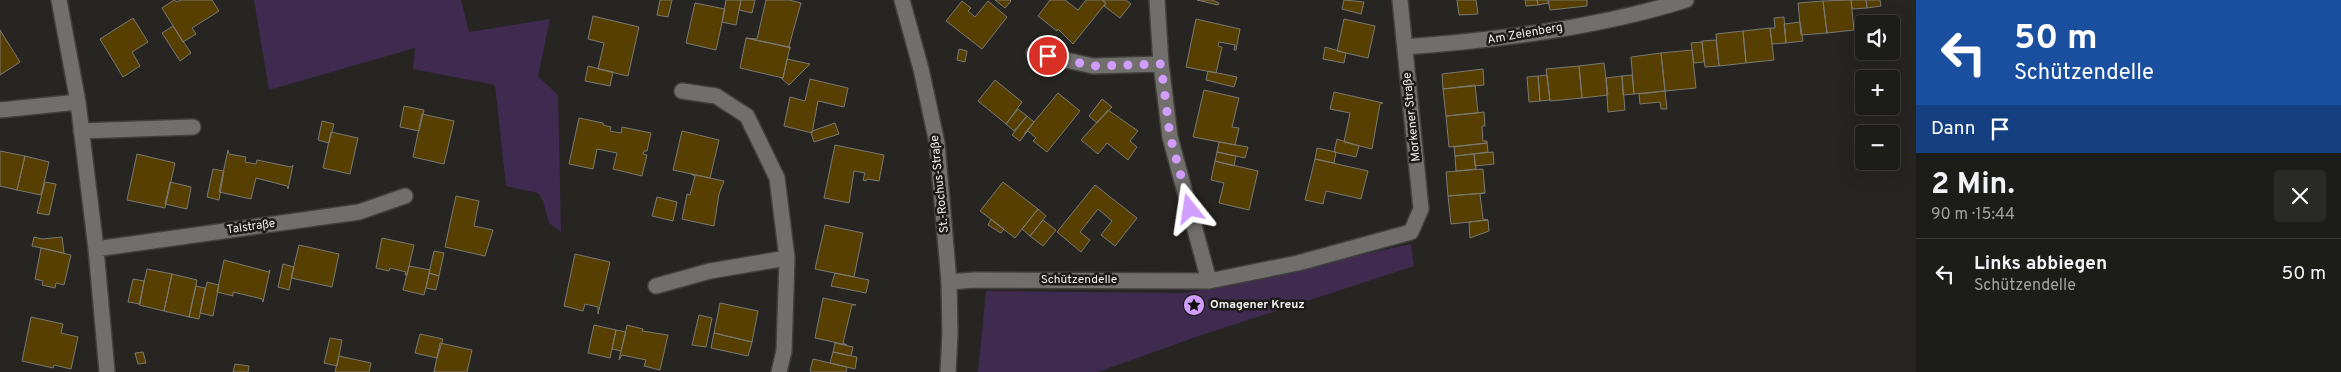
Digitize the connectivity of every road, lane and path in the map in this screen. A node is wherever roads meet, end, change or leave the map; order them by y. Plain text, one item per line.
1 (59, 0) edge
2 (902, 0) edge
3 (1157, 0) edge
4 (1400, 0) edge
5 (1686, 0) edge
6 (1643, 6) edge
7 (1405, 47) junction
8 (1034, 53) dead end
9 (1161, 64) junction
10 (682, 91) dead end
11 (78, 102) junction
12 (0, 110) edge
13 (193, 127) dead end
14 (81, 131) junction
15 (405, 196) dead end
16 (1411, 232) joint
17 (96, 249) junction
18 (786, 258) junction
19 (1209, 281) junction
20 (949, 282) junction
21 (656, 286) dead end
22 (107, 372) edge
23 (779, 372) edge
24 (948, 372) edge

1 - 11 street
2 - 20 street, St.-Rochus-Straße
3 - 9 street
4 - 7 street, Morkener Straße
5 - 6 street, Am Zelenberg
6 - 7 street, Am Zelenberg
7 - 16 street, Morkener Straße
8 - 9 street
9 - 19 street
10 - 18 street
11 - 12 street
11 - 14 street
13 - 14 street
14 - 17 street
15 - 17 street, Talstraße
16 - 19 street, Schützendelle
17 - 22 street
18 - 21 street
18 - 23 street
19 - 20 street, Schützendelle
20 - 24 street, St.-Rochus-Straße

